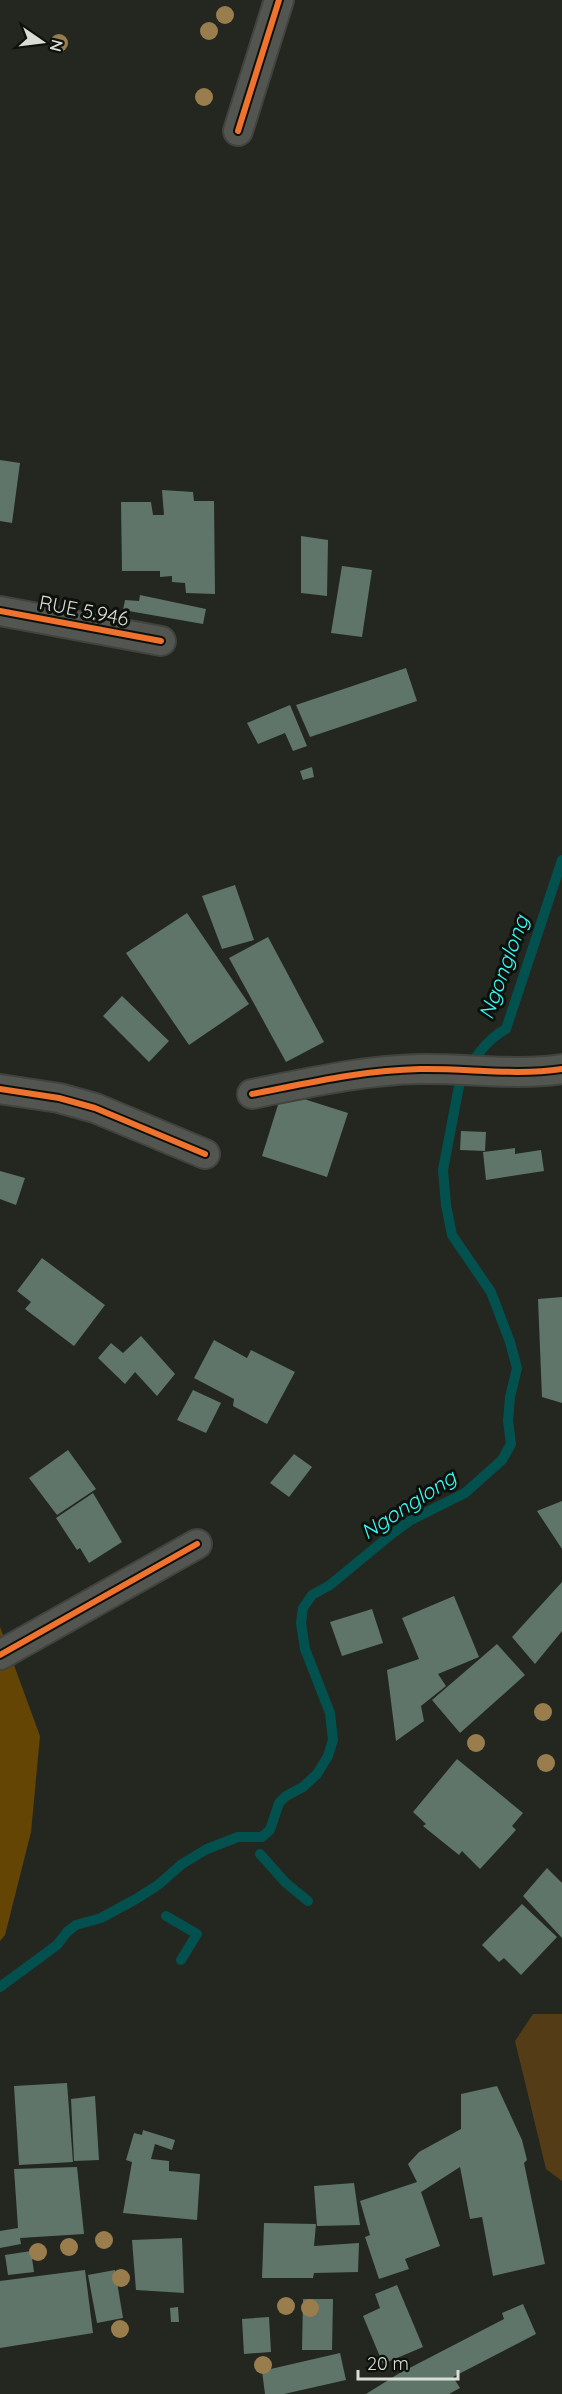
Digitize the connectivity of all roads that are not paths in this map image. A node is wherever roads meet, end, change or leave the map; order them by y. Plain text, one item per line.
1 (279, 0) edge
2 (238, 131) dead end
3 (0, 611) edge
4 (161, 641) dead end
5 (562, 1069) edge
6 (0, 1089) edge
7 (252, 1094) dead end
8 (205, 1154) dead end
9 (197, 1544) dead end
10 (0, 1655) edge

1 - 2 street
3 - 4 street, RUE 5.946
5 - 7 street
6 - 8 street
9 - 10 street

